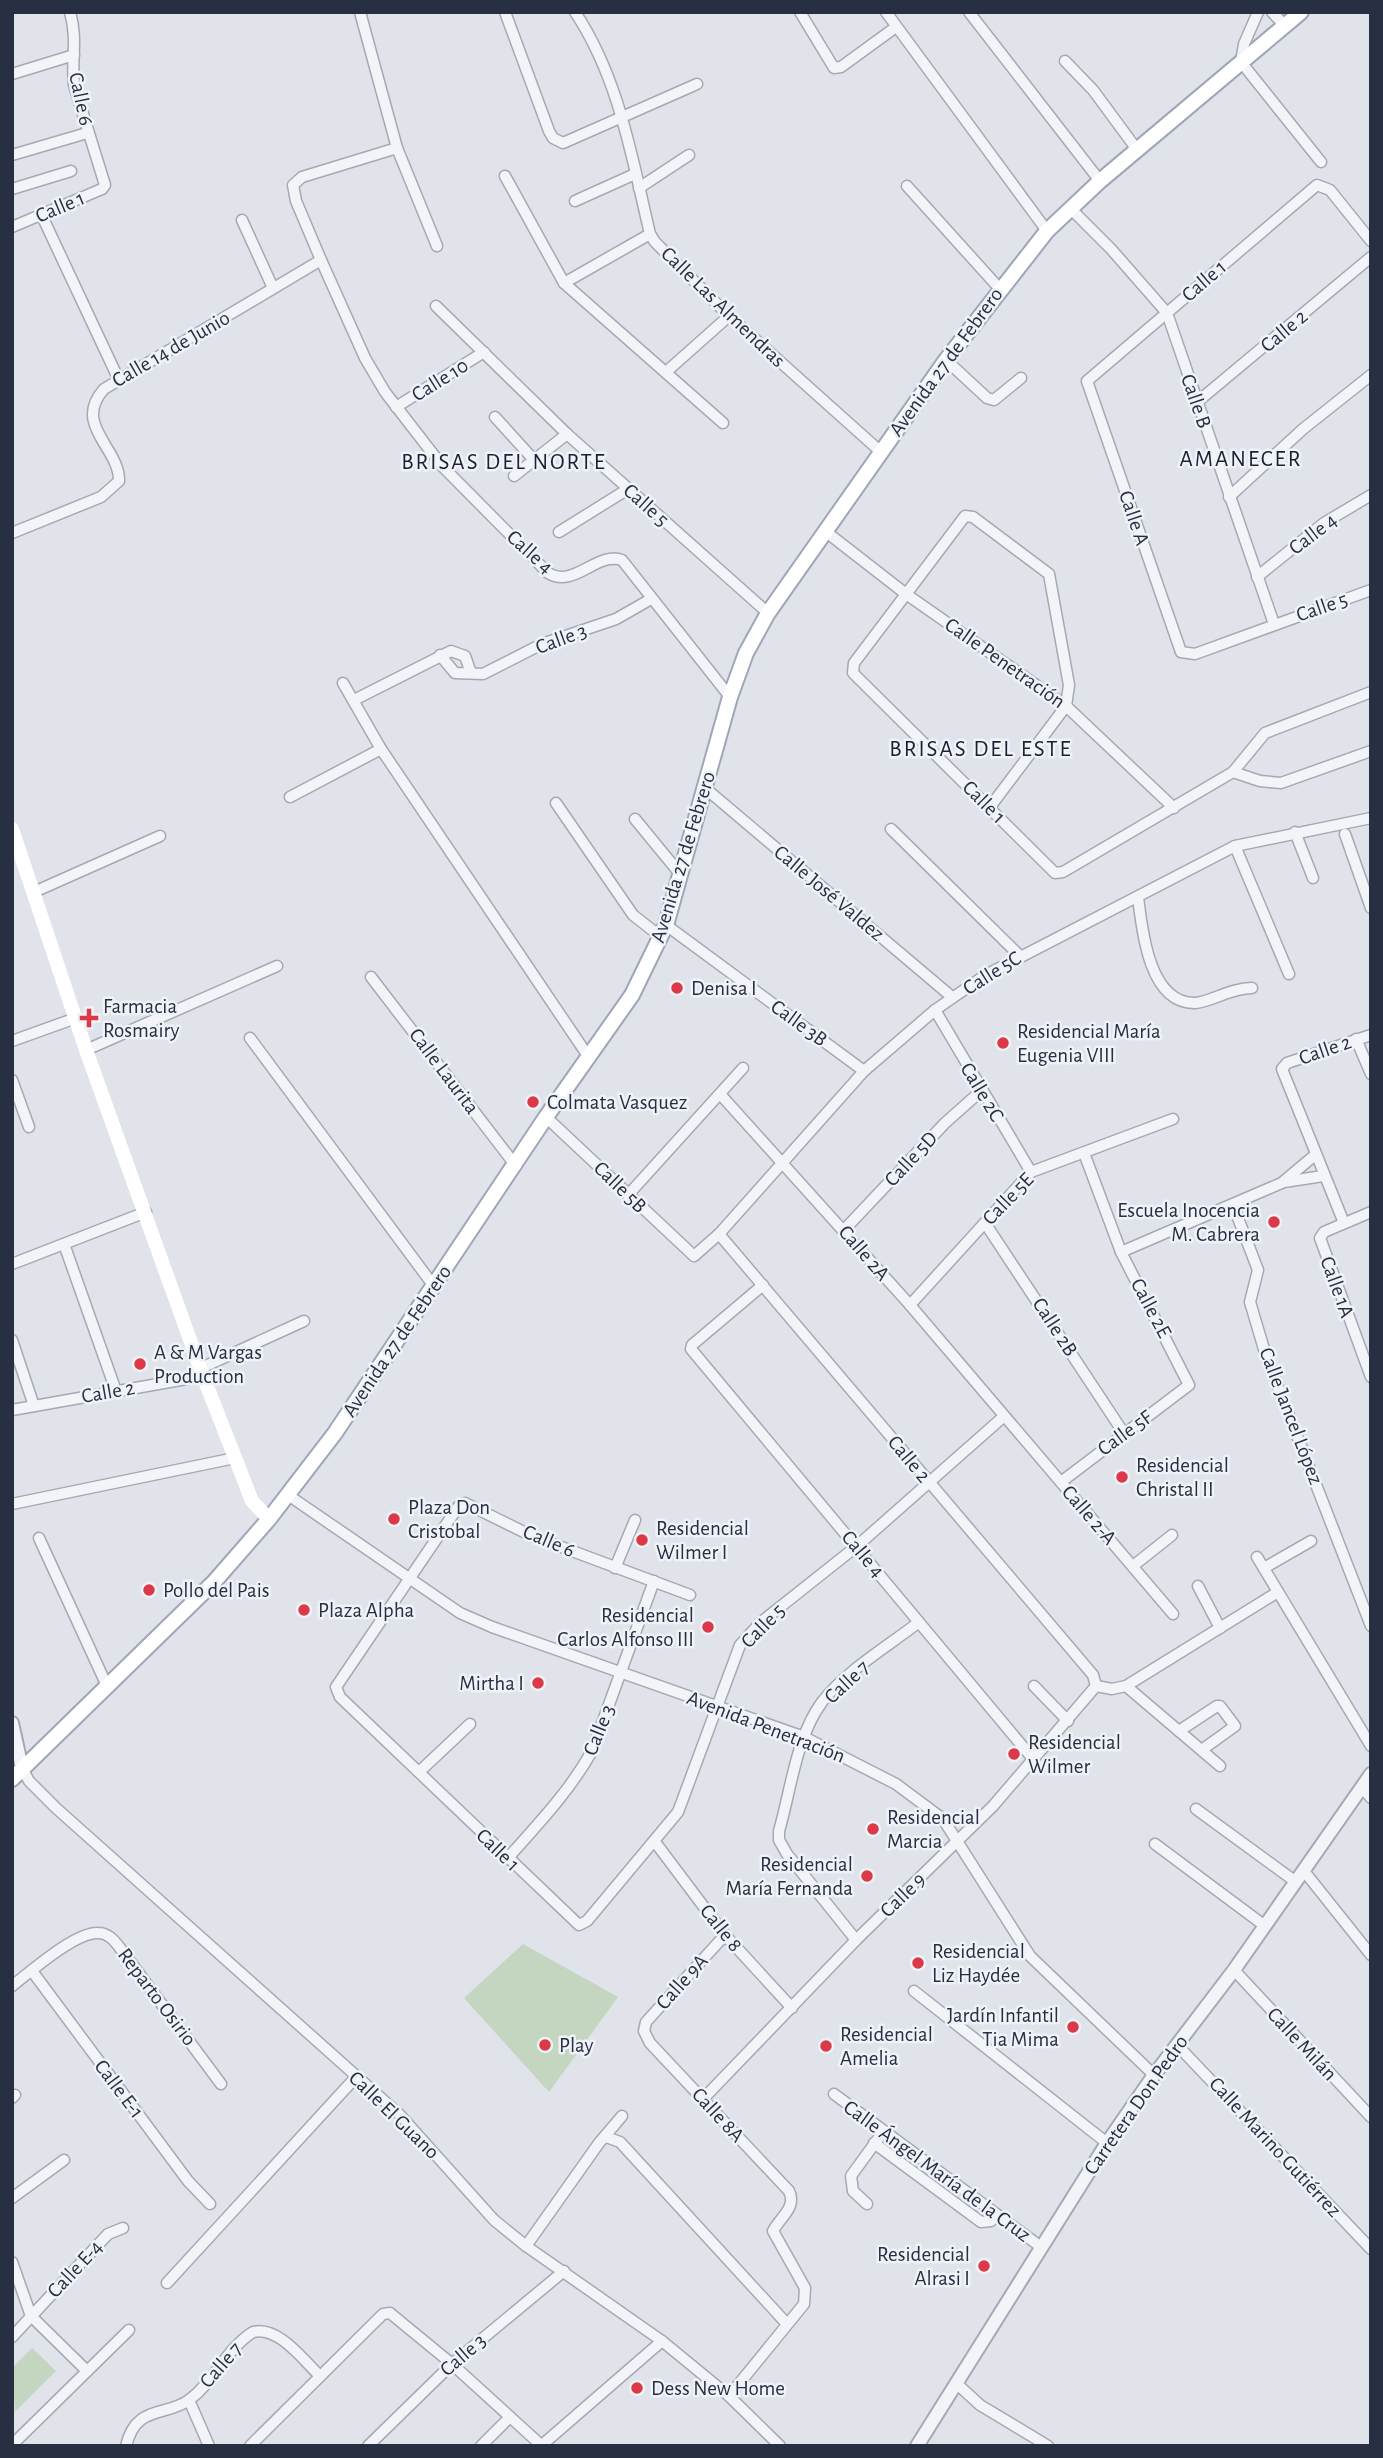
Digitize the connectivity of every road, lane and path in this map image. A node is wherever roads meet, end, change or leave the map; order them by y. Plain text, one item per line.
1 (71, 12) edge
2 (360, 12) edge
3 (505, 12) edge
4 (575, 12) edge
5 (800, 12) edge
6 (886, 12) edge
7 (968, 12) edge
8 (1258, 12) edge
9 (1272, 12) edge
10 (1301, 12) edge
11 (1285, 26) junction
12 (896, 27) junction
13 (74, 55) junction
14 (1065, 61) dead end
15 (1241, 62) junction
16 (12, 74) edge
17 (697, 84) dead end
18 (621, 118) junction
19 (88, 132) junction
20 (397, 148) junction
21 (1138, 151) junction
22 (12, 155) edge
23 (689, 155) dead end
24 (1321, 162) dead end
25 (71, 171) dead end
26 (635, 174) junction
27 (505, 176) dead end
28 (1100, 181) junction
29 (105, 185) joint
30 (907, 186) dead end
31 (639, 188) junction
32 (12, 189) edge
33 (575, 201) dead end
34 (1070, 208) junction
35 (42, 216) junction
36 (242, 220) dead end
37 (12, 227) edge
38 (1047, 231) junction
39 (650, 234) junction
40 (1371, 241) edge
41 (437, 246) dead end
42 (1371, 257) edge
43 (321, 260) junction
44 (564, 283) junction
45 (273, 288) junction
46 (999, 288) junction
47 (436, 306) dead end
48 (1167, 313) junction
49 (729, 316) junction
50 (484, 352) junction
51 (946, 360) junction
52 (666, 372) junction
53 (1371, 375) edge
54 (117, 378) junction
55 (1021, 378) dead end
56 (1088, 379) joint
57 (1196, 403) junction
58 (396, 407) junction
59 (495, 417) dead end
60 (723, 423) dead end
61 (566, 434) junction
62 (881, 452) junction
63 (534, 460) junction
64 (514, 476) dead end
65 (628, 489) junction
66 (1371, 495) edge
67 (1229, 497) junction
68 (825, 531) junction
69 (559, 532) dead end
70 (12, 533) edge
71 (1257, 577) junction
72 (1371, 590) edge
73 (906, 594) junction
74 (651, 599) junction
75 (768, 613) junction
76 (1274, 624) junction
77 (1185, 654) joint
78 (440, 655) junction
79 (471, 673) junction
80 (343, 683) dead end
81 (1371, 692) edge
82 (730, 698) junction
83 (354, 701) junction
84 (1066, 706) junction
85 (381, 749) junction
86 (1371, 751) edge
87 (1233, 772) junction
88 (705, 788) junction
89 (290, 797) dead end
90 (556, 803) dead end
91 (990, 807) junction
92 (1174, 808) junction
93 (1371, 818) edge
94 (635, 819) dead end
95 (891, 829) dead end
96 (13, 831) edge
97 (1295, 832) junction
98 (1345, 834) dead end
99 (160, 836) dead end
100 (1236, 846) junction
101 (681, 875) junction
102 (1313, 878) dead end
103 (34, 892) junction
104 (1138, 897) junction
105 (1371, 908) edge
106 (663, 931) junction
107 (1019, 955) junction
108 (277, 965) dead end
109 (1289, 974) dead end
110 (371, 977) dead end
111 (1252, 988) dead end
112 (952, 997) junction
113 (935, 1010) junction
114 (76, 1018) junction
115 (1371, 1035) edge
116 (250, 1038) dead end
117 (1356, 1039) junction
118 (12, 1041) edge
119 (86, 1049) junction
120 (588, 1056) junction
121 (743, 1068) dead end
122 (864, 1071) junction
123 (1371, 1074) edge
124 (12, 1080) edge
125 (981, 1091) junction
126 (720, 1094) junction
127 (546, 1117) junction
128 (1173, 1119) dead end
129 (29, 1127) dead end
130 (1084, 1153) junction
131 (1315, 1155) junction
132 (783, 1162) junction
133 (516, 1166) junction
134 (1031, 1172) junction
135 (1323, 1176) junction
136 (1284, 1182) junction
137 (628, 1195) junction
138 (1233, 1205) junction
139 (146, 1212) junction
140 (1371, 1212) edge
141 (985, 1223) junction
142 (1343, 1223) junction
143 (844, 1230) junction
144 (719, 1234) junction
145 (64, 1244) junction
146 (1121, 1252) junction
147 (694, 1256) joint
148 (12, 1264) edge
149 (433, 1285) junction
150 (763, 1285) junction
151 (910, 1305) junction
152 (304, 1321) dead end
153 (12, 1340) edge
154 (202, 1372) junction
155 (1371, 1377) edge
156 (1189, 1385) joint
157 (116, 1391) junction
158 (34, 1406) junction
159 (12, 1410) edge
160 (1002, 1418) junction
161 (1123, 1432) junction
162 (235, 1458) junction
163 (1061, 1482) junction
164 (929, 1483) junction
165 (288, 1495) junction
166 (12, 1504) edge
167 (269, 1519) junction
168 (635, 1520) dead end
169 (1172, 1535) dead end
170 (39, 1538) dead end
171 (1311, 1541) dead end
172 (857, 1546) junction
173 (1257, 1557) dead end
174 (1133, 1566) junction
175 (615, 1568) junction
176 (1264, 1568) junction
177 (410, 1581) junction
178 (654, 1581) junction
179 (1198, 1586) dead end
180 (1278, 1592) junction
181 (690, 1595) dead end
182 (1172, 1614) dead end
183 (919, 1622) junction
184 (1371, 1626) edge
185 (1220, 1628) junction
186 (622, 1672) junction
187 (107, 1686) junction
188 (1034, 1686) dead end
189 (1096, 1686) junction
190 (1126, 1686) junction
191 (336, 1687) joint
192 (715, 1707) junction
193 (1068, 1721) junction
194 (12, 1723) edge
195 (470, 1724) dead end
196 (1179, 1731) junction
197 (804, 1737) junction
198 (1371, 1746) edge
199 (1203, 1749) junction
200 (1034, 1759) junction
201 (1220, 1766) dead end
202 (419, 1772) junction
203 (17, 1773) edge
204 (1371, 1774) edge
205 (1362, 1787) junction
206 (1371, 1798) edge
207 (1196, 1809) dead end
208 (959, 1841) junction
209 (655, 1842) junction
210 (1155, 1844) dead end
211 (508, 1859) junction
212 (1300, 1877) junction
213 (579, 1925) joint
214 (1265, 1926) junction
215 (725, 1935) junction
216 (856, 1940) junction
217 (1371, 1955) edge
218 (1234, 1970) junction
219 (32, 1971) junction
220 (12, 1986) edge
221 (914, 1991) dead end
222 (792, 2008) junction
223 (644, 2031) joint
224 (1178, 2046) junction
225 (1154, 2075) junction
226 (356, 2077) junction
227 (221, 2084) dead end
228 (834, 2094) dead end
229 (703, 2099) junction
230 (622, 2116) dead end
231 (1371, 2117) edge
232 (883, 2132) junction
233 (606, 2137) junction
234 (874, 2143) junction
235 (1107, 2143) junction
236 (64, 2160) dead end
237 (12, 2198) edge
238 (210, 2204) dead end
239 (867, 2204) dead end
240 (997, 2215) junction
241 (123, 2228) dead end
242 (526, 2246) junction
243 (1041, 2247) junction
244 (1371, 2249) edge
245 (12, 2262) edge
246 (564, 2270) junction
247 (167, 2283) dead end
248 (31, 2316) junction
249 (787, 2324) junction
250 (129, 2330) dead end
251 (12, 2337) edge
252 (662, 2341) junction
253 (452, 2364) junction
254 (87, 2371) junction
255 (320, 2376) junction
256 (956, 2383) junction
257 (729, 2396) junction
258 (189, 2400) junction
259 (510, 2417) junction
260 (12, 2445) edge
261 (126, 2446) edge
262 (209, 2446) edge
263 (250, 2446) edge
264 (368, 2446) edge
265 (481, 2446) edge
266 (542, 2446) edge
267 (780, 2446) edge
268 (917, 2446) edge
269 (1048, 2446) edge

1 - 13 street, Calle 6
2 - 20 street
3 - 18 street
4 - 18 street, Calle Las Almendras
5 - 12 street
6 - 12 street
7 - 28 street
8 - 15 street
9 - 11 street
10 - 11 main road, Avenida 27 de Febrero
11 - 15 main road, Avenida 27 de Febrero
12 - 38 street
13 - 16 street
13 - 19 street, Calle 6
14 - 21 street
15 - 21 main road, Avenida 27 de Febrero
15 - 24 street
17 - 18 street
18 - 26 street, Calle Las Almendras
19 - 22 street
19 - 29 street, Calle 6
20 - 41 street
20 - 43 street
21 - 28 main road, Avenida 27 de Febrero
23 - 31 street
25 - 32 street
26 - 31 street, Calle Las Almendras
26 - 33 street
27 - 44 street
28 - 34 main road, Avenida 27 de Febrero
29 - 35 street, Calle 1
30 - 46 street
31 - 39 street, Calle Las Almendras
34 - 38 main road, Avenida 27 de Febrero
34 - 48 street, Calle B
35 - 37 street, Calle 1
35 - 54 street
36 - 45 street
38 - 46 main road, Avenida 27 de Febrero
39 - 44 street
39 - 49 street, Calle Las Almendras
40 - 48 street, Calle 1
42 - 57 street, Calle 2
43 - 45 street, Calle 14 de Junio
43 - 58 street
44 - 52 street
45 - 54 street, Calle 14 de Junio
46 - 51 main road, Avenida 27 de Febrero
47 - 50 street, Calle 5
48 - 56 street, Calle 1
48 - 57 street, Calle B
49 - 52 street
49 - 62 street, Calle Las Almendras
50 - 58 street, Calle 10
50 - 61 street, Calle 5
51 - 55 street
51 - 62 main road, Avenida 27 de Febrero
52 - 60 street
53 - 67 street
54 - 70 street, Calle 14 de Junio
56 - 77 street, Calle A
57 - 67 street, Calle B
58 - 74 street, Calle 4
59 - 63 street
61 - 63 street
61 - 65 street, Calle 5
62 - 68 main road, Avenida 27 de Febrero
63 - 64 street
65 - 69 street
65 - 75 street, Calle 5
66 - 71 street, Calle 4
67 - 71 street, Calle B
68 - 73 street, Calle Penetración
68 - 75 main road, Avenida 27 de Febrero
71 - 76 street, Calle B
72 - 76 street, Calle 5
73 - 84 street, Calle Penetración
73 - 84 street
73 - 91 street, Calle 1
74 - 79 street, Calle 3
74 - 82 street, Calle 4
75 - 82 main road, Avenida 27 de Febrero
76 - 77 street, Calle 5
78 - 79 street
78 - 79 street
78 - 83 street
80 - 83 street
81 - 87 street
82 - 88 main road, Avenida 27 de Febrero
83 - 85 street
84 - 91 street
84 - 92 street, Calle Penetración
85 - 89 street
85 - 120 street
86 - 87 street
87 - 92 street
88 - 101 main road, Avenida 27 de Febrero
88 - 112 street, Calle José Valdez
90 - 106 street, Calle 3B
91 - 92 street, Calle 1
93 - 97 street, Calle 5C
94 - 101 street
95 - 107 street
96 - 103 main road
97 - 100 street, Calle 5C
97 - 102 street
98 - 105 street
99 - 103 street
100 - 104 street, Calle 5C
100 - 109 street
101 - 106 main road, Avenida 27 de Febrero
103 - 114 main road
104 - 107 street, Calle 5C
104 - 111 street
106 - 120 main road, Avenida 27 de Febrero
106 - 122 street, Calle 3B
107 - 112 street, Calle 5C
108 - 119 street
110 - 133 street, Calle Laurita
112 - 113 street, Calle 5C
113 - 122 street, Calle 5C
113 - 125 street, Calle 2C
114 - 118 street
114 - 119 main road
115 - 117 street, Calle 2
116 - 149 street
117 - 123 street
117 - 131 street, Calle 2
119 - 139 main road
120 - 127 main road, Avenida 27 de Febrero
121 - 126 street
122 - 132 street, Calle 5C
124 - 129 street
125 - 134 street, Calle 2C
125 - 143 street, Calle 5D
126 - 132 street, Calle 2A
126 - 137 street
127 - 133 main road, Avenida 27 de Febrero
127 - 137 street, Calle 5B
128 - 130 street, Calle 5E
130 - 134 street, Calle 5E
130 - 146 street, Calle 2E
131 - 135 street
131 - 136 street
132 - 143 street, Calle 2A
132 - 144 street, Calle 5C
133 - 149 main road, Avenida 27 de Febrero
134 - 141 street, Calle 5E
135 - 136 street
135 - 142 street
136 - 138 street
137 - 147 street, Calle 5B
138 - 146 street
138 - 184 street, Calle Jancel López
139 - 145 street
139 - 154 main road
140 - 142 street
141 - 151 street, Calle 5E
141 - 161 street, Calle 2B
142 - 155 street, Calle 1A
143 - 151 street, Calle 2A
144 - 147 street, Calle 5C
144 - 150 street, Calle 2
145 - 148 street
145 - 157 street
146 - 156 street, Calle 2E
149 - 165 main road, Avenida 27 de Febrero
150 - 164 street, Calle 2
150 - 172 street, Calle 4
151 - 160 street, Calle 2A
152 - 154 street, Calle 2
153 - 158 street
154 - 157 street, Calle 2
154 - 162 main road
156 - 161 street, Calle 5F
157 - 158 street, Calle 2
158 - 159 street, Calle 2
160 - 163 street, Calle 2-A
160 - 164 street, Calle 5
161 - 163 street, Calle 5F
162 - 166 street
162 - 167 main road
163 - 174 street, Calle 2-A
164 - 172 street, Calle 5
164 - 189 street, Calle 2
165 - 167 main road, Avenida 27 de Febrero
165 - 177 street, Avenida Penetración
167 - 187 main road, Avenida 27 de Febrero
168 - 175 street
169 - 174 street
170 - 187 street
171 - 176 street
172 - 183 street, Calle 4
172 - 192 street, Calle 5
173 - 176 street
174 - 182 street, Calle 2-A
175 - 177 street, Calle 6
175 - 178 street, Calle 6
176 - 180 street
177 - 186 street, Avenida Penetración
177 - 191 street, Calle 6
178 - 181 street, Calle 6
178 - 186 street, Calle 3
179 - 185 street
180 - 185 street
180 - 198 street
183 - 197 street, Calle 7
183 - 200 street, Calle 4
185 - 190 street
186 - 192 street, Avenida Penetración
186 - 211 street, Calle 3
187 - 203 main road, Avenida 27 de Febrero
188 - 193 street
189 - 190 street
189 - 193 street, Calle 9
190 - 196 street
191 - 202 street, Calle 1
192 - 197 street, Avenida Penetración
192 - 209 street, Calle 5
193 - 200 street, Calle 9
194 - 203 street
195 - 202 street
196 - 199 street
196 - 199 street
197 - 208 street, Avenida Penetración
197 - 216 street, Calle 7
199 - 201 street
200 - 208 street, Calle 9
202 - 211 street, Calle 1
203 - 226 street, Calle El Guano
204 - 205 street, Carretera Don Pedro
205 - 206 street
205 - 212 street, Carretera Don Pedro
207 - 212 street
208 - 216 street, Calle 9
208 - 225 street, Avenida Penetración
209 - 213 street, Calle 5
209 - 215 street, Calle 8
210 - 214 street
211 - 213 street, Calle 1
212 - 214 street, Carretera Don Pedro
212 - 217 street
214 - 218 street, Carretera Don Pedro
215 - 222 street, Calle 8
215 - 223 street, Calle 9A
216 - 222 street, Calle 9
218 - 224 street, Carretera Don Pedro
218 - 231 street, Calle Milán
219 - 220 street, Reparto Osirio
219 - 227 street, Reparto Osirio
219 - 238 street, Calle E-1
221 - 235 street
222 - 229 street, Calle 9
223 - 229 street, Calle 8A
224 - 225 street, Carretera Don Pedro
224 - 244 street, Calle Marino Gutiérrez
225 - 235 street, Carretera Don Pedro
226 - 242 street, Calle El Guano
226 - 247 street
228 - 232 street, Calle Ángel María de la Cruz
229 - 249 street, Calle 8A
230 - 233 street
232 - 234 street
232 - 240 street, Calle Ángel María de la Cruz
233 - 242 street
233 - 249 street
234 - 239 street
234 - 240 street
235 - 243 street, Carretera Don Pedro
236 - 237 street
240 - 243 street, Calle Ángel María de la Cruz
241 - 248 street, Calle E-4
242 - 246 street, Calle El Guano
243 - 256 street, Carretera Don Pedro
245 - 248 street
246 - 252 street, Calle El Guano
246 - 253 street, Calle 3
248 - 251 street, Calle E-4
248 - 254 street
249 - 257 street
250 - 254 street
252 - 257 street, Calle El Guano
252 - 266 street
253 - 255 street
253 - 259 street
253 - 264 street, Calle 3
254 - 260 street
255 - 258 street, Calle 7
255 - 263 street
256 - 268 street, Carretera Don Pedro
256 - 269 street
257 - 267 street, Calle El Guano
258 - 261 street, Calle 7
258 - 262 street
259 - 265 street
259 - 266 street

